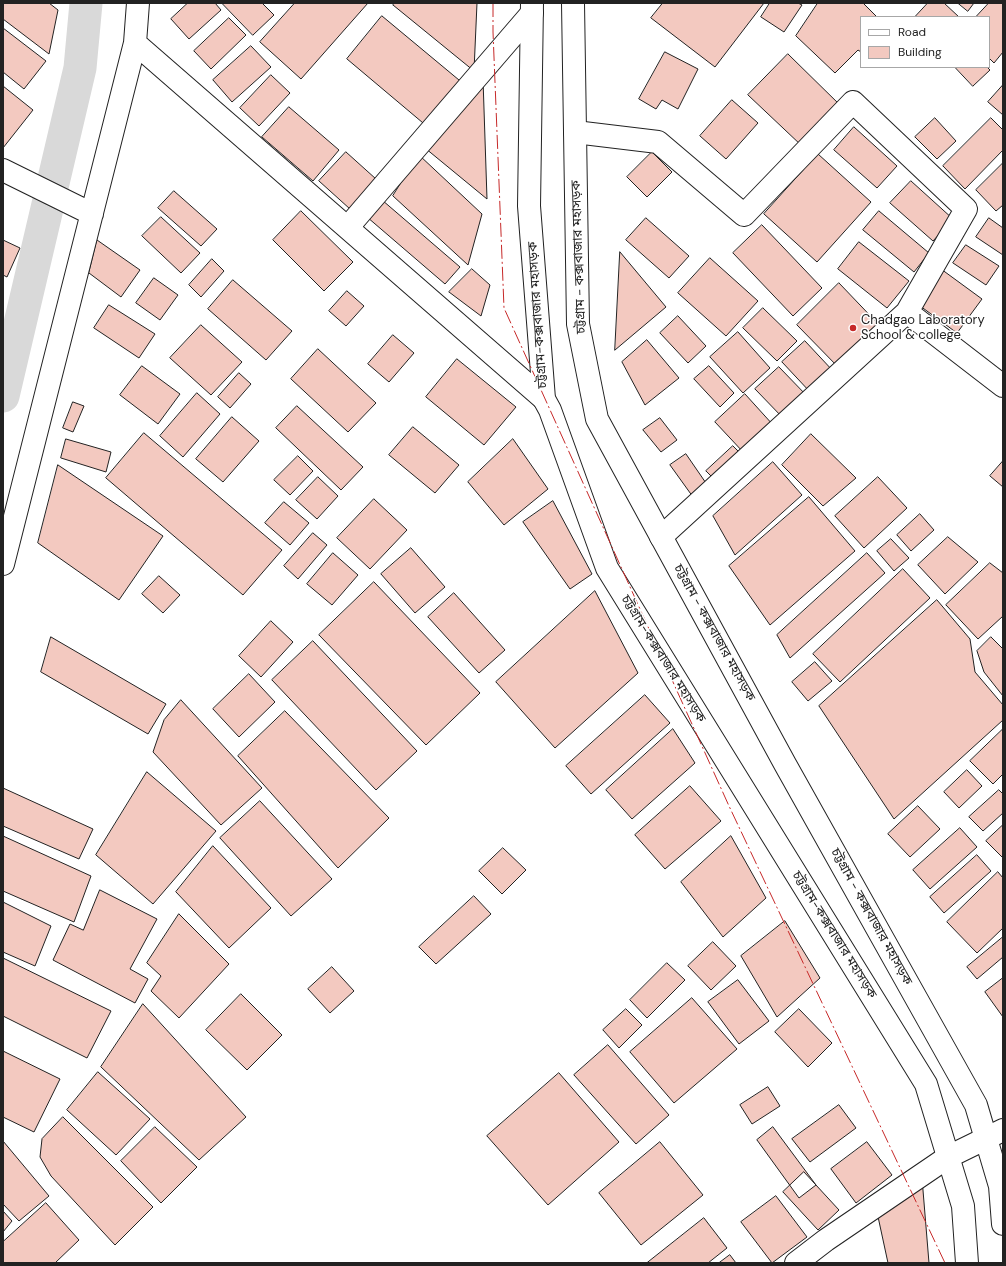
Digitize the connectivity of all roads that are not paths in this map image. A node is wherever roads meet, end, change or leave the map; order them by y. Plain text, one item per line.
1 (138, 3) edge
2 (573, 3) edge
3 (532, 8) edge
4 (135, 43) junction
5 (575, 132) junction
6 (11, 175) edge
7 (92, 214) junction
8 (348, 227) junction
9 (907, 312) junction
10 (1003, 386) edge
11 (544, 399) junction
12 (661, 537) junction
13 (3, 564) edge
14 (995, 1135) edge
15 (948, 1157) junction
16 (1003, 1224) edge
17 (796, 1263) edge
18 (967, 1263) edge

1 - 4 main road
2 - 5 main road, চট্টগ্রাম - কক্সবাজার মহাসড়ক
3 - 8 main road
3 - 11 main road, চট্টগ্রাম-কক্সবাজার মহাসড়ক
4 - 7 main road
4 - 8 main road
5 - 9 main road
5 - 12 main road, চট্টগ্রাম - কক্সবাজার মহাসড়ক
6 - 7 main road
7 - 13 main road
8 - 11 main road
9 - 10 main road
9 - 12 main road
11 - 15 main road, চট্টগ্রাম-কক্সবাজার মহাসড়ক
12 - 14 main road, চট্টগ্রাম - কক্সবাজার মহাসড়ক
14 - 15 main road
14 - 16 main road, চট্টগ্রাম - কক্সবাজার মহাসড়ক
15 - 17 main road
15 - 18 main road, চট্টগ্রাম-কক্সবাজার মহাসড়ক

